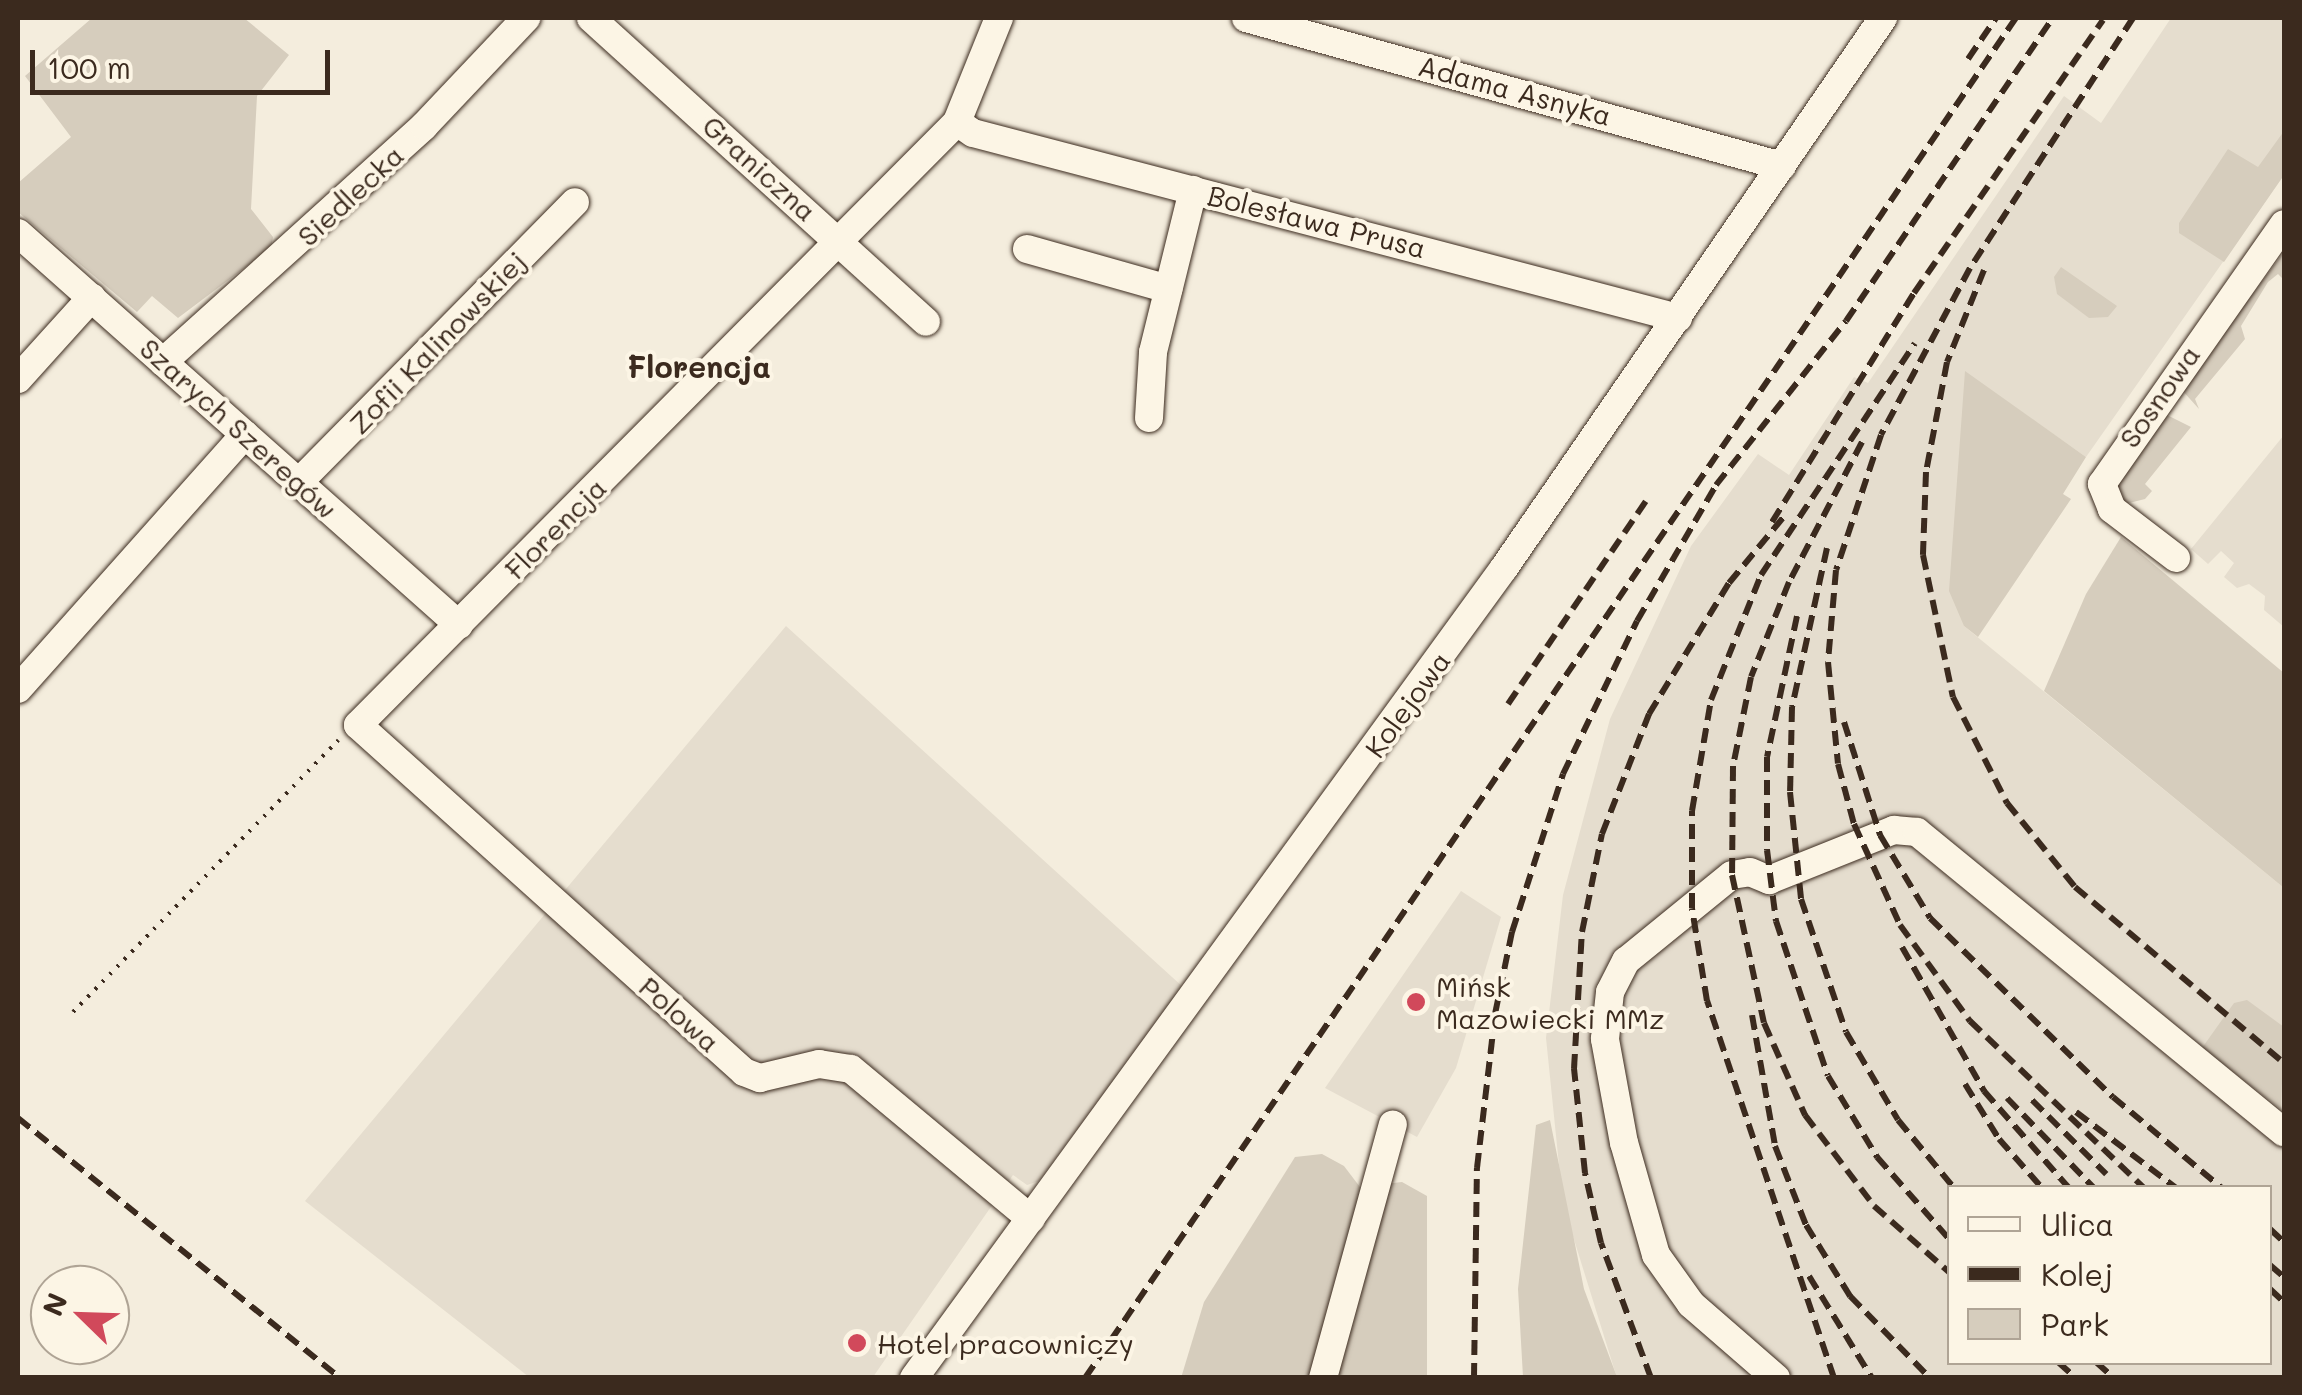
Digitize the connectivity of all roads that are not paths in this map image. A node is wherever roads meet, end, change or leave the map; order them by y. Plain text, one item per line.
1 (526, 18) edge
2 (591, 18) edge
3 (999, 18) edge
4 (1246, 18) edge
5 (1883, 18) edge
6 (957, 122) junction
7 (1782, 166) junction
8 (1193, 190) junction
9 (574, 202) dead end
10 (2284, 224) edge
11 (18, 233) edge
12 (843, 242) junction
13 (1027, 249) dead end
14 (1168, 289) junction
15 (92, 298) junction
16 (1678, 318) junction
17 (926, 322) dead end
18 (163, 362) junction
19 (18, 380) edge
20 (1149, 418) dead end
21 (245, 434) junction
22 (298, 482) junction
23 (2176, 558) dead end
24 (459, 625) junction
25 (18, 689) edge
26 (358, 725) joint
27 (1394, 1124) dead end
28 (2284, 1132) edge
29 (1031, 1219) junction
30 (1766, 1375) edge
31 (914, 1378) edge
32 (1323, 1378) edge

1 - 18 street, Siedlecka
2 - 12 street, Graniczna
3 - 6 street, Florencja
4 - 7 street, Adama Asnyka
5 - 7 street, Kolejowa
6 - 8 street, Bolesława Prusa
6 - 12 street, Florencja
7 - 16 street, Kolejowa
8 - 14 street
8 - 16 street, Bolesława Prusa
9 - 22 street, Zofii Kalinowskiej
10 - 23 street, Sosnowa
11 - 15 street, Szarych Szeregów
12 - 17 street, Graniczna
12 - 24 street, Florencja
13 - 14 street
14 - 20 street
15 - 18 street, Szarych Szeregów
15 - 19 street
16 - 29 street, Kolejowa
18 - 21 street, Szarych Szeregów
21 - 22 street, Szarych Szeregów
21 - 25 street
22 - 24 street, Szarych Szeregów
24 - 26 street, Florencja
26 - 29 street, Polowa
27 - 32 street
28 - 30 street
29 - 31 street, Kolejowa

